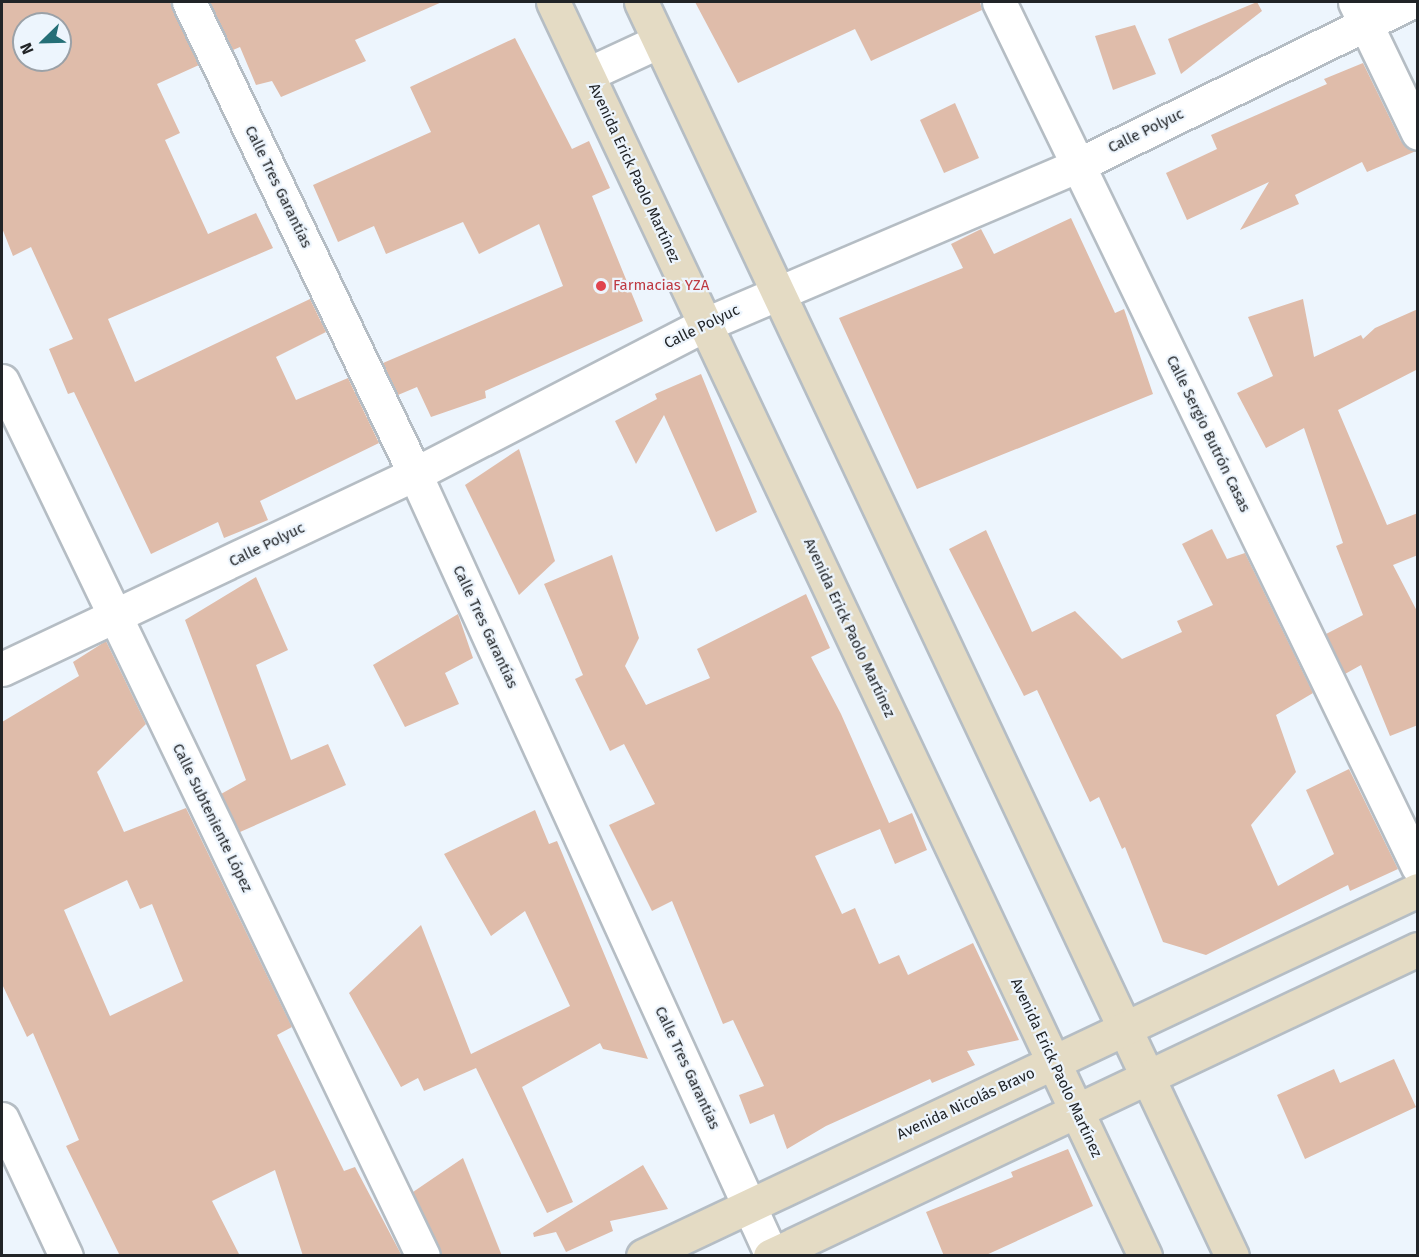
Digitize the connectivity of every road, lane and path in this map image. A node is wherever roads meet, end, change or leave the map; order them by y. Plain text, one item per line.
1 (189, 2) edge
2 (553, 2) edge
3 (641, 2) edge
4 (999, 2) edge
5 (1410, 2) edge
6 (1360, 13) edge
7 (659, 41) junction
8 (588, 74) junction
9 (1418, 133) edge
10 (1078, 165) junction
11 (777, 291) junction
12 (706, 324) junction
13 (2, 381) edge
14 (415, 474) junction
15 (115, 618) junction
16 (2, 669) edge
17 (1418, 867) edge
18 (1418, 890) edge
19 (1418, 949) edge
20 (1125, 1028) junction
21 (1054, 1062) junction
22 (1148, 1077) junction
23 (1076, 1110) junction
24 (2, 1119) edge
25 (750, 1205) junction
26 (771, 1255) edge
27 (66, 1256) edge
28 (423, 1256) edge
29 (644, 1256) edge
30 (1145, 1256) edge
31 (1232, 1256) edge

1 - 14 street, Calle Tres Garantías
2 - 8 main road, Avenida Erick Paolo Martínez
3 - 7 main road
4 - 10 street, Calle Sergio Butrón Casas
5 - 6 street, Calle Polyuc
6 - 9 street
6 - 10 street, Calle Polyuc
7 - 8 street
7 - 11 main road
8 - 12 main road, Avenida Erick Paolo Martínez
10 - 11 street, Calle Polyuc
10 - 17 street, Calle Sergio Butrón Casas
11 - 12 street, Calle Polyuc
11 - 20 main road
12 - 14 street, Calle Polyuc
12 - 21 main road, Avenida Erick Paolo Martínez
13 - 15 street, Calle Subteniente López
14 - 15 street, Calle Polyuc
14 - 25 street, Calle Tres Garantías
15 - 16 street, Calle Polyuc
15 - 28 street, Calle Subteniente López
18 - 20 main road, Avenida Nicolás Bravo
19 - 22 main road
20 - 21 main road, Avenida Nicolás Bravo
20 - 22 main road
21 - 23 main road, Avenida Erick Paolo Martínez
21 - 25 main road, Avenida Nicolás Bravo
22 - 23 main road
22 - 31 main road
23 - 26 main road
23 - 30 main road, Avenida Erick Paolo Martínez
24 - 27 street
25 - 26 street, Calle Tres Garantías
25 - 29 main road, Avenida Nicolás Bravo

